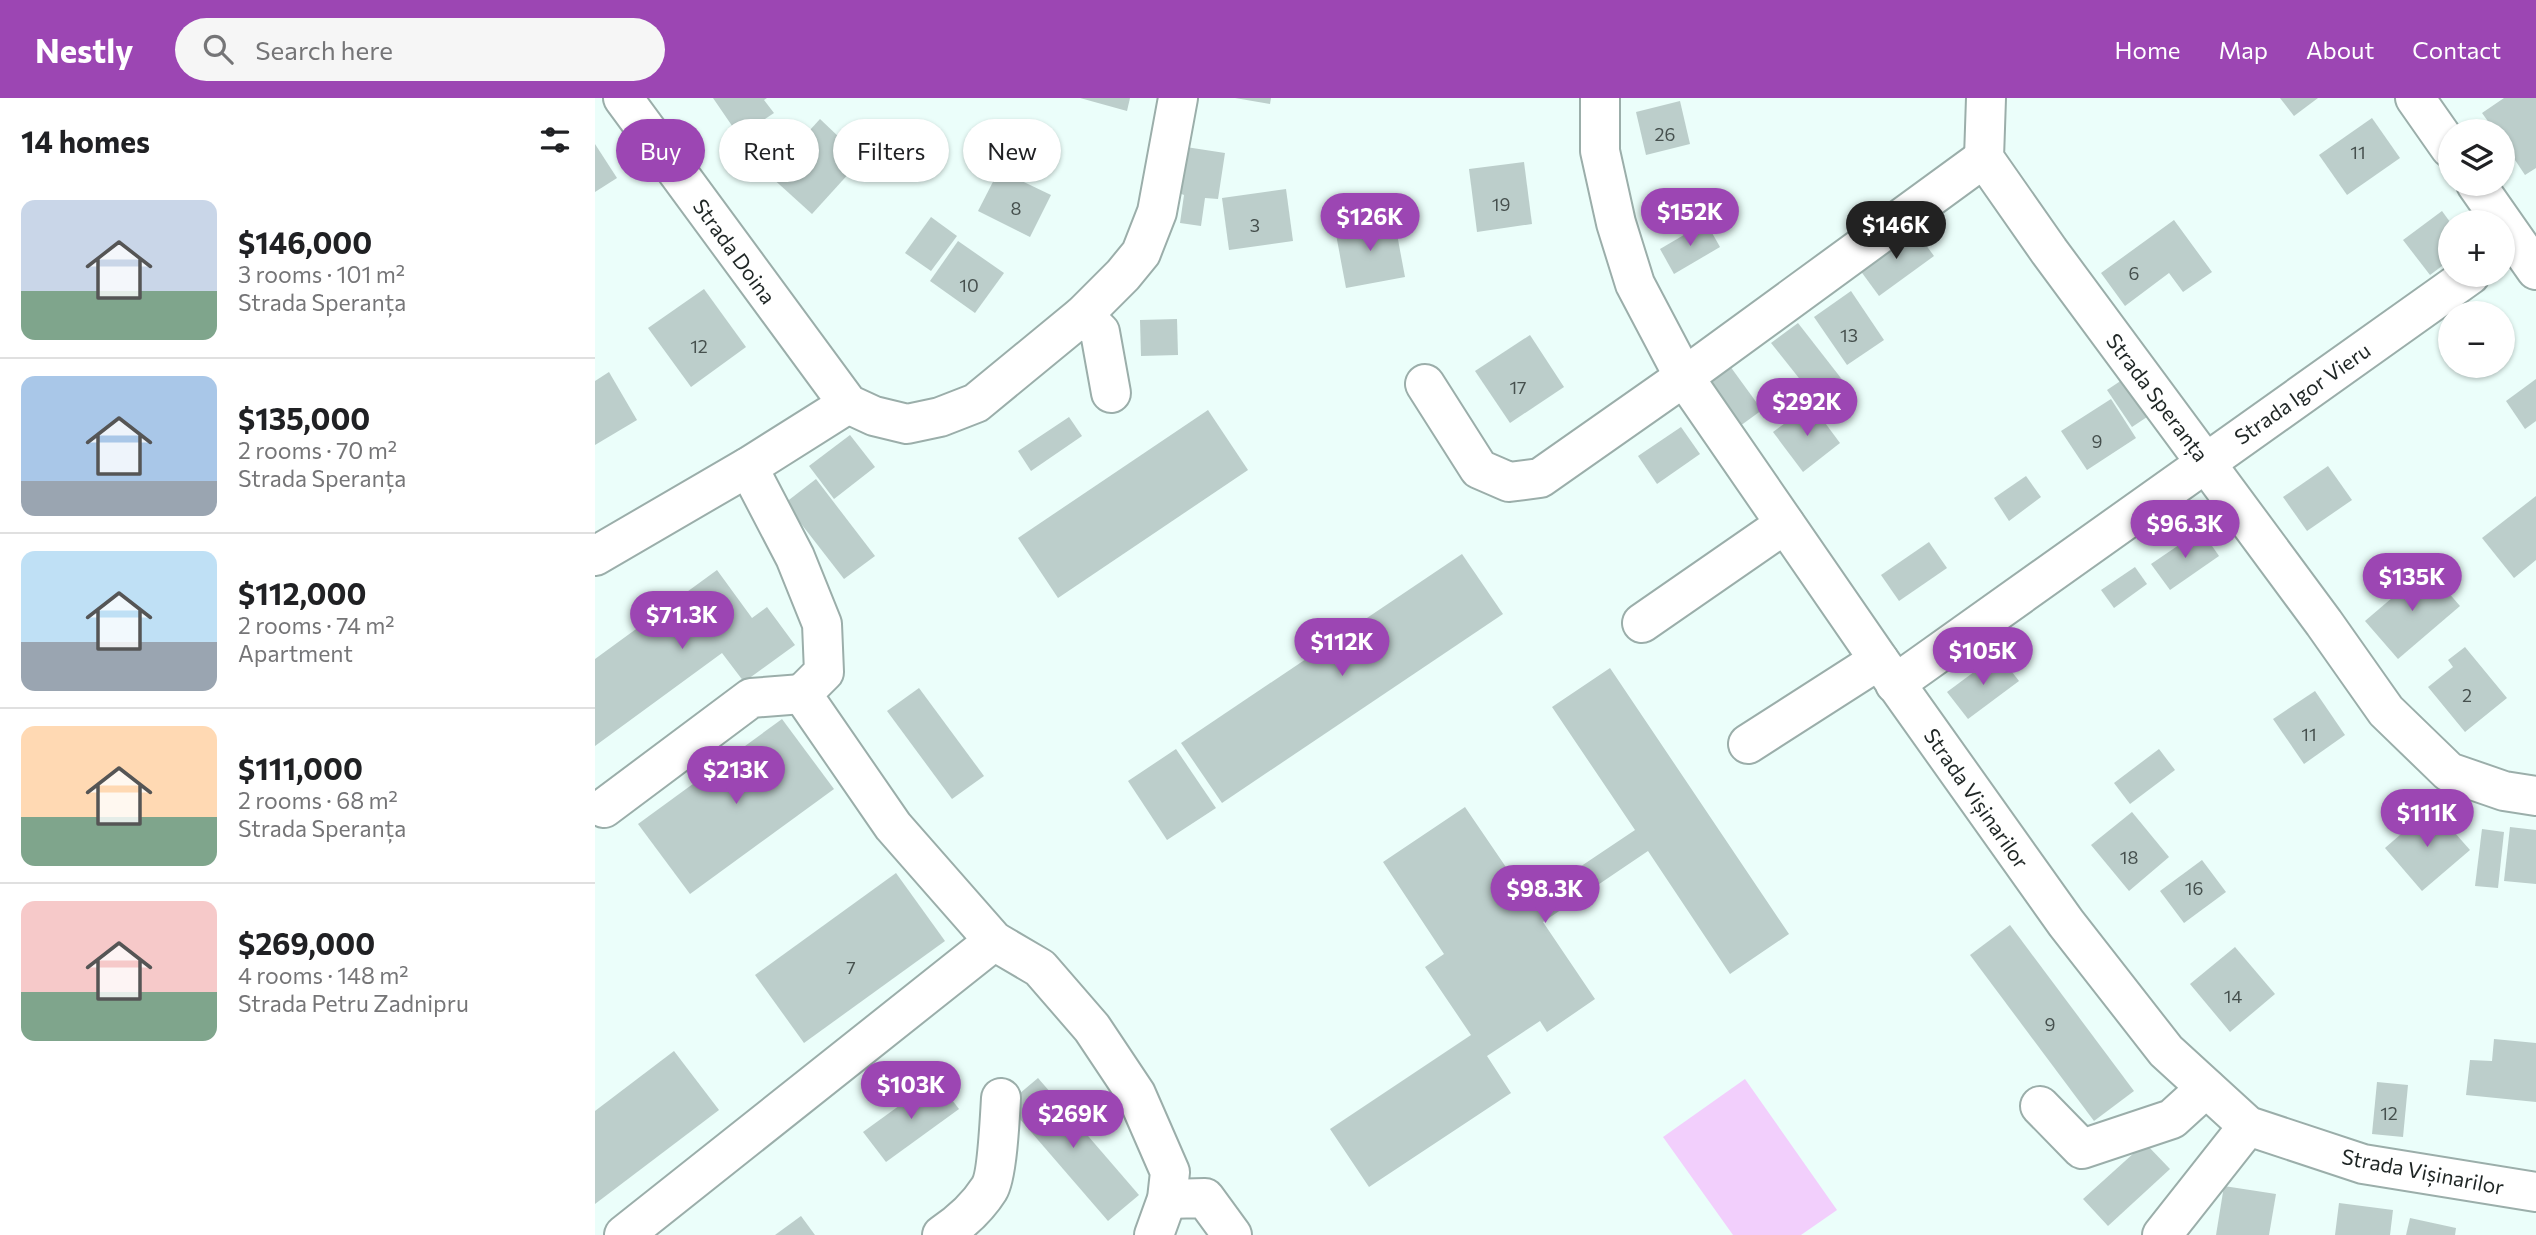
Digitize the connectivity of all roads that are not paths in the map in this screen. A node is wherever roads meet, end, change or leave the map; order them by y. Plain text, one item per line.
1 (622, 98) edge
2 (1178, 98) edge
3 (1600, 98) edge
4 (1986, 98) edge
5 (2415, 98) edge
6 (2438, 131) edge
7 (1984, 158) junction
8 (2485, 196) edge
9 (2523, 248) edge
10 (2453, 287) edge
11 (1083, 315) junction
12 (1685, 377) junction
13 (1425, 384) dead end
14 (1111, 393) dead end
15 (848, 404) junction
16 (2205, 461) junction
17 (748, 467) junction
18 (1785, 524) junction
19 (595, 556) edge
20 (1642, 623) dead end
21 (1887, 672) junction
22 (802, 694) junction
23 (1748, 744) dead end
24 (2536, 796) edge
25 (604, 808) dead end
26 (994, 942) junction
27 (2206, 1088) junction
28 (1001, 1098) dead end
29 (2040, 1106) dead end
30 (2248, 1126) junction
31 (1169, 1185) junction
32 (2536, 1192) edge
33 (624, 1235) edge
34 (942, 1235) edge
35 (1154, 1235) edge
36 (1232, 1235) edge
37 (2162, 1235) edge

1 - 15 street, Strada Doina
2 - 11 street
3 - 12 street, Strada Vișinarilor
4 - 7 street
5 - 6 street
7 - 12 street
7 - 16 street, Strada Speranța
8 - 9 street
10 - 16 street, Strada Igor Vieru
11 - 14 street
11 - 15 street
12 - 13 street
12 - 18 street, Strada Vișinarilor
15 - 17 street
16 - 21 street, Strada Igor Vieru
16 - 24 street, Strada Speranța
17 - 19 street
17 - 22 street
18 - 20 street
18 - 21 street, Strada Vișinarilor
21 - 23 street, Strada Igor Vieru
21 - 27 street, Strada Vișinarilor
22 - 25 street
22 - 26 street
26 - 31 street
26 - 33 street
27 - 29 street
27 - 30 street, Strada Vișinarilor
28 - 34 street
30 - 32 street, Strada Vișinarilor
30 - 37 street
31 - 35 street
31 - 36 street

